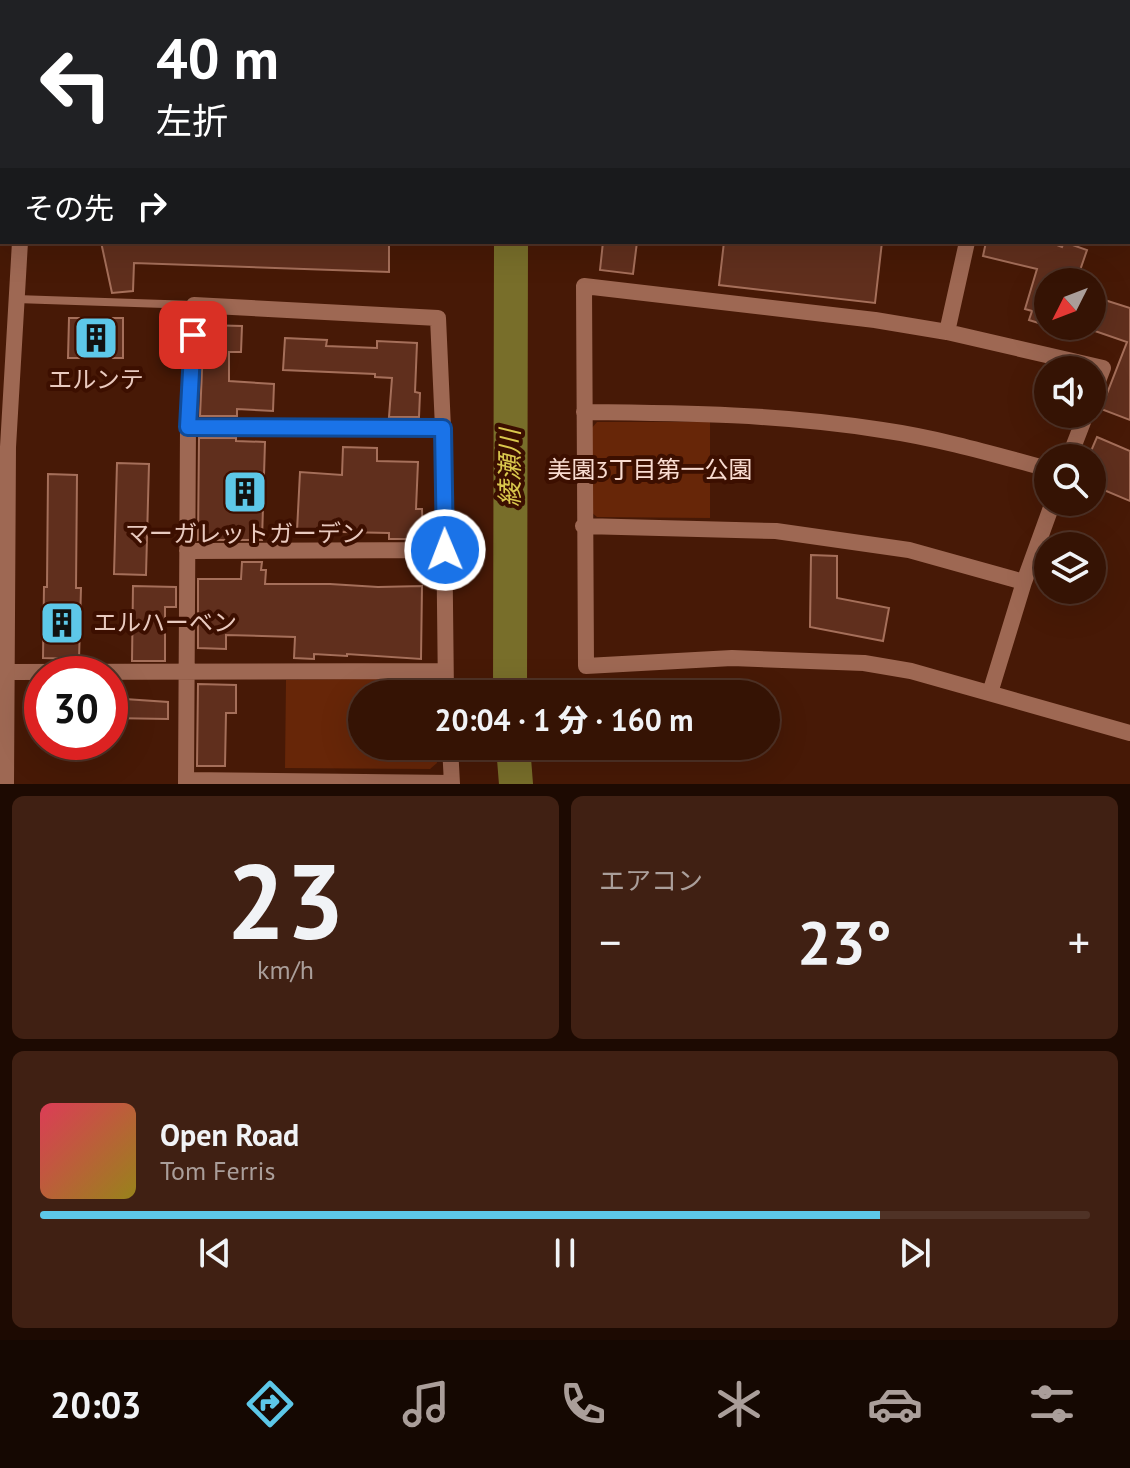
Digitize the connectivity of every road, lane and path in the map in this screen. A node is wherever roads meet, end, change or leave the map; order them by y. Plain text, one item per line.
1 (20, 244) edge
2 (967, 244) edge
3 (15, 299) junction
4 (194, 305) junction
5 (947, 332) junction
6 (1051, 356) edge
7 (584, 412) junction
8 (188, 427) junction
9 (443, 428) junction
10 (1034, 465) edge
11 (1048, 516) edge
12 (583, 526) junction
13 (445, 550) junction
14 (187, 551) junction
15 (1024, 582) junction
16 (445, 671) junction
17 (7, 672) junction
18 (186, 674) junction
19 (445, 680) edge
20 (990, 693) junction
21 (1130, 733) edge
22 (451, 760) edge
23 (186, 782) edge
24 (6, 784) edge
25 (452, 784) edge

1 - 3 street
2 - 5 street
3 - 4 lane
3 - 17 street
4 - 8 street
4 - 9 street
5 - 6 street
5 - 7 street
7 - 10 street
7 - 12 street
8 - 9 street
8 - 14 street
9 - 13 street
11 - 15 street
12 - 15 street
12 - 20 street
13 - 14 street
13 - 16 street
14 - 18 street
15 - 20 street
16 - 18 street
16 - 19 street
17 - 18 street
17 - 24 street
18 - 23 street
20 - 21 street
22 - 25 street
23 - 25 street

